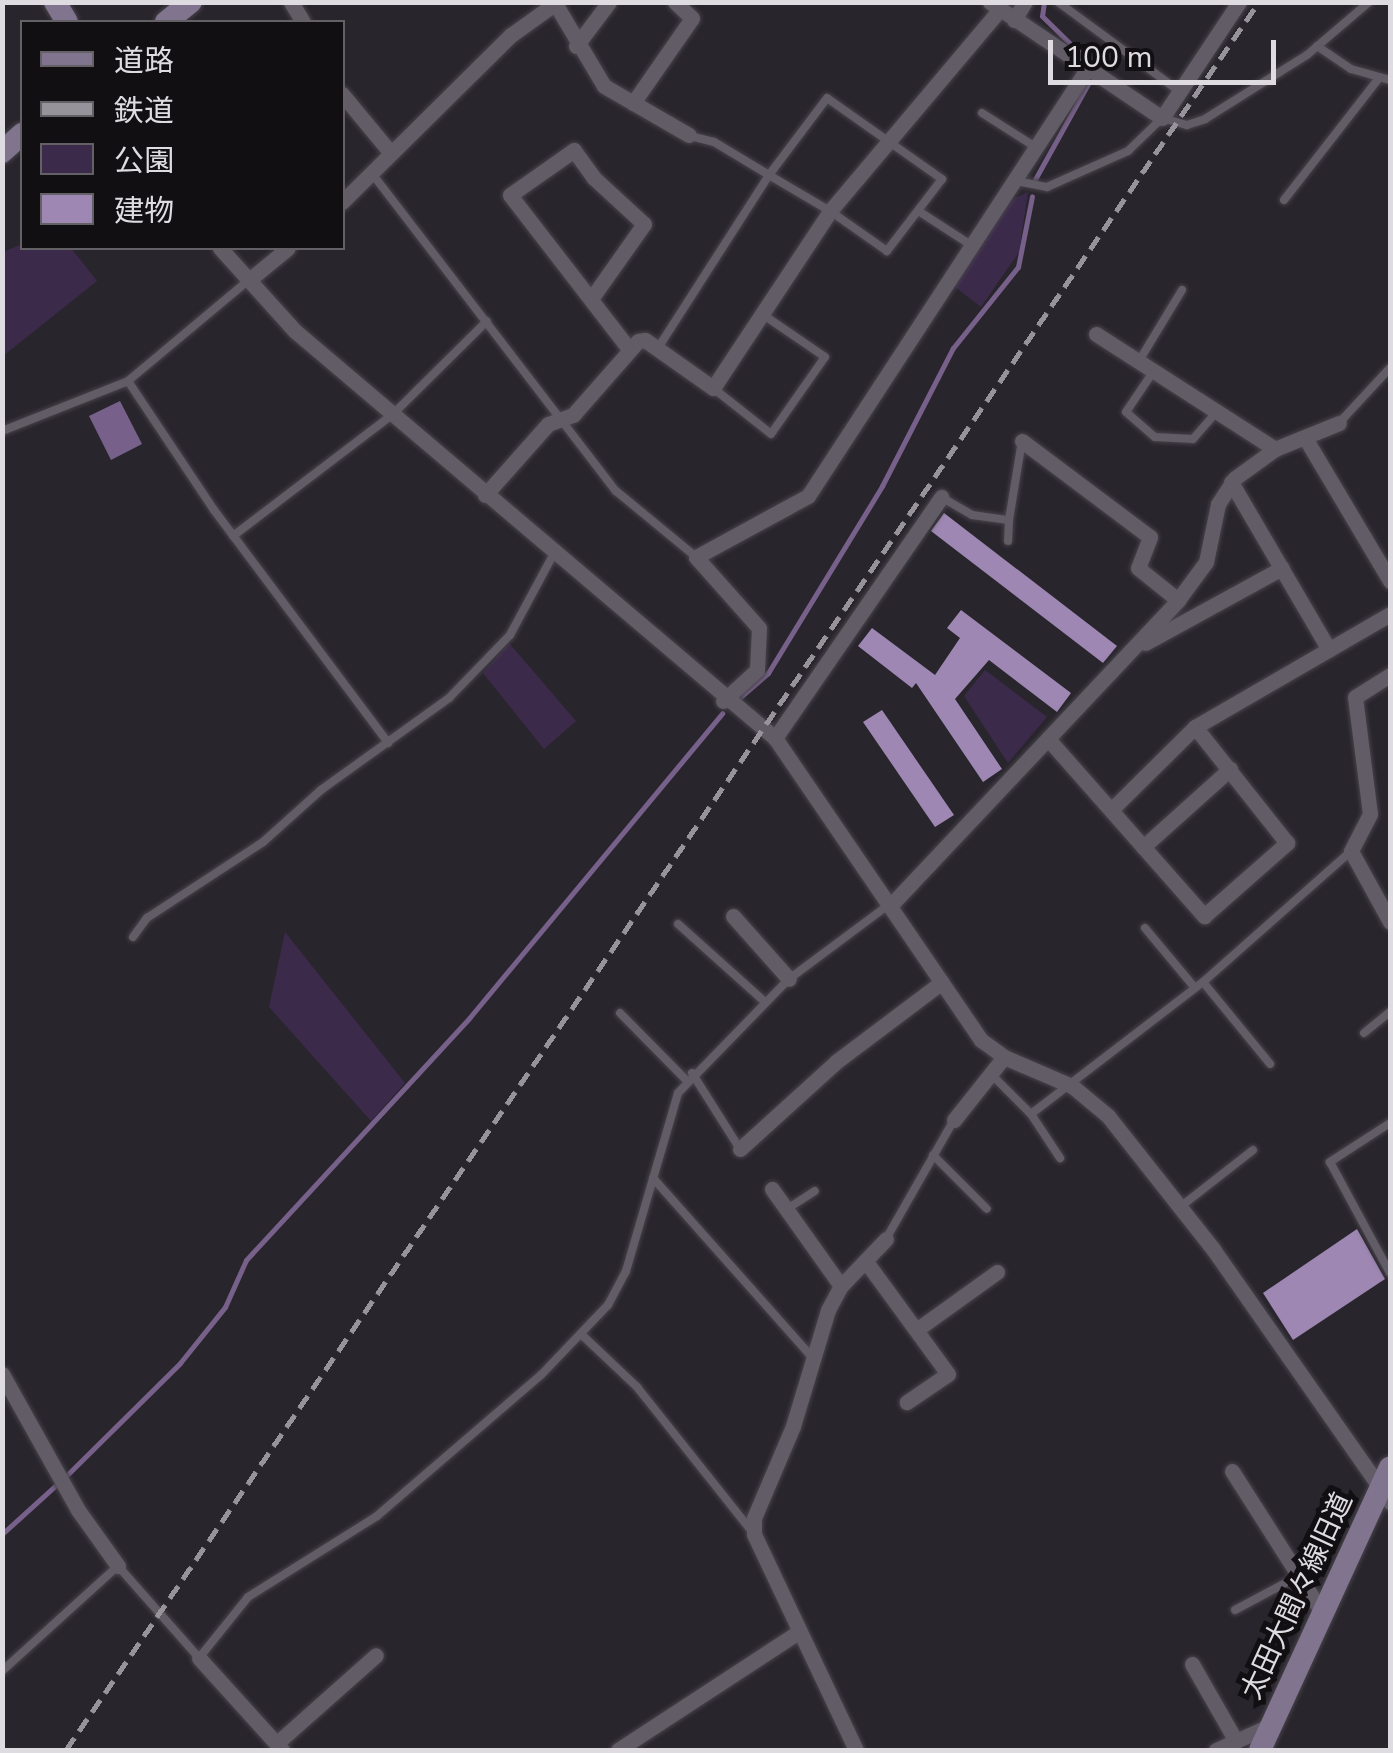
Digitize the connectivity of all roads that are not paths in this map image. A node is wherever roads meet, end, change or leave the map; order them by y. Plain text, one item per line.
1 (191, 2) edge
2 (609, 2) edge
3 (675, 2) edge
4 (1026, 2) edge
5 (1058, 2) edge
6 (1239, 2) edge
7 (1369, 2) edge
8 (556, 4) edge
9 (994, 6) edge
10 (168, 20) edge
11 (1014, 20) junction
12 (576, 46) junction
13 (1317, 46) junction
14 (1088, 70) junction
15 (1379, 78) junction
16 (1390, 80) edge
17 (1179, 91) junction
18 (345, 98) edge
19 (633, 103) junction
20 (982, 114) dead end
21 (1162, 118) junction
22 (690, 136) joint
23 (886, 138) junction
24 (1038, 148) junction
25 (390, 152) junction
26 (769, 175) junction
27 (374, 176) junction
28 (1016, 181) junction
29 (345, 200) edge
30 (1284, 200) dead end
31 (830, 211) junction
32 (920, 212) junction
33 (971, 245) junction
34 (222, 250) edge
35 (286, 250) edge
36 (249, 280) junction
37 (1182, 290) dead end
38 (591, 299) junction
39 (762, 314) junction
40 (487, 321) junction
41 (1096, 334) dead end
42 (658, 348) junction
43 (630, 350) junction
44 (1138, 361) junction
45 (1390, 368) edge
46 (1154, 371) junction
47 (128, 381) junction
48 (714, 388) junction
49 (1217, 411) junction
50 (393, 414) junction
51 (562, 418) junction
52 (1338, 423) joint
53 (2, 431) edge
54 (1306, 440) junction
55 (1022, 441) joint
56 (1276, 448) junction
57 (1231, 482) junction
58 (485, 495) junction
59 (941, 498) joint
60 (1008, 520) junction
61 (233, 536) junction
62 (1008, 541) dead end
63 (553, 556) junction
64 (696, 557) junction
65 (1282, 568) junction
66 (1390, 581) edge
67 (1178, 600) junction
68 (1390, 614) edge
69 (1141, 645) junction
70 (1329, 650) junction
71 (1390, 675) edge
72 (723, 701) junction
73 (1195, 727) junction
74 (775, 738) junction
75 (1049, 740) junction
76 (388, 743) junction
77 (1230, 769) junction
78 (1110, 810) junction
79 (1143, 847) junction
80 (1351, 851) junction
81 (891, 905) junction
82 (1388, 914) edge
83 (732, 916) dead end
84 (678, 924) dead end
85 (1144, 928) dead end
86 (133, 937) dead end
87 (789, 980) junction
88 (942, 982) junction
89 (1203, 982) junction
90 (1195, 988) junction
91 (765, 1002) junction
92 (1390, 1012) edge
93 (620, 1013) dead end
94 (1364, 1032) dead end
95 (1004, 1057) junction
96 (1270, 1064) dead end
97 (990, 1074) junction
98 (690, 1077) junction
99 (1072, 1086) junction
100 (1031, 1114) junction
101 (954, 1120) joint
102 (1390, 1124) edge
103 (740, 1149) joint
104 (1254, 1150) dead end
105 (933, 1155) junction
106 (1060, 1158) dead end
107 (652, 1178) junction
108 (772, 1189) dead end
109 (815, 1190) dead end
110 (787, 1208) junction
111 (1179, 1208) junction
112 (988, 1209) dead end
113 (886, 1240) joint
114 (866, 1263) junction
115 (997, 1272) dead end
116 (1390, 1273) edge
117 (841, 1286) junction
118 (919, 1328) junction
119 (582, 1336) junction
120 (812, 1356) junction
121 (2, 1374) edge
122 (907, 1402) dead end
123 (1390, 1467) edge
124 (1232, 1471) dead end
125 (1385, 1496) edge
126 (754, 1534) junction
127 (118, 1566) junction
128 (1294, 1578) junction
129 (1236, 1610) dead end
130 (1323, 1614) junction
131 (800, 1631) junction
132 (376, 1655) dead end
133 (199, 1658) junction
134 (1192, 1664) dead end
135 (2, 1671) edge
136 (1271, 1725) junction
137 (1236, 1741) junction
138 (279, 1747) edge
139 (618, 1750) edge
140 (856, 1750) edge
141 (1216, 1750) edge
142 (1260, 1750) edge

1 - 10 street
2 - 12 street
3 - 19 street
4 - 11 street
5 - 17 lane
6 - 17 street
7 - 13 lane
8 - 12 street
8 - 25 street
9 - 11 street
9 - 23 street
11 - 14 street
12 - 19 street
13 - 15 lane
13 - 21 lane
14 - 21 street
14 - 24 street
15 - 16 lane
15 - 30 lane
17 - 21 street
18 - 25 street
19 - 22 street
20 - 24 lane
21 - 28 lane
22 - 26 lane
23 - 26 lane
23 - 31 street
23 - 32 lane
24 - 28 street
25 - 27 street
26 - 31 lane
26 - 42 lane
27 - 29 street
27 - 40 lane
28 - 33 street
31 - 32 lane
31 - 39 street
32 - 33 lane
33 - 64 street
34 - 36 street
35 - 36 street
36 - 47 lane
36 - 50 street
37 - 44 lane
38 - 38 street
38 - 43 street
39 - 48 street
39 - 48 lane
40 - 50 lane
40 - 51 lane
41 - 44 street
42 - 43 street
42 - 48 street
43 - 51 street
44 - 46 street
45 - 52 lane
46 - 49 street
46 - 49 lane
47 - 53 lane
47 - 61 lane
49 - 56 street
50 - 58 street
50 - 61 lane
51 - 58 street
51 - 64 lane
52 - 54 street
54 - 56 street
54 - 66 street
55 - 60 lane
55 - 67 street
56 - 57 street
57 - 65 street
57 - 67 street
58 - 63 street
59 - 60 lane
59 - 74 street
60 - 62 lane
61 - 76 lane
63 - 72 street
63 - 76 lane
64 - 72 street
65 - 69 street
65 - 70 street
67 - 69 street
68 - 70 street
69 - 75 street
70 - 73 street
71 - 80 street
72 - 74 street
73 - 77 street
73 - 78 street
74 - 81 street
75 - 78 street
75 - 81 street
76 - 86 lane
77 - 79 street
77 - 79 street
78 - 79 street
80 - 82 street
80 - 89 lane
81 - 87 lane
81 - 88 street
83 - 87 street
84 - 91 lane
85 - 90 lane
87 - 91 lane
88 - 95 street
88 - 103 street
89 - 90 lane
89 - 96 lane
90 - 99 lane
91 - 98 lane
92 - 94 lane
93 - 98 lane
95 - 97 street
95 - 99 street
97 - 100 lane
97 - 101 street
98 - 103 lane
98 - 107 lane
99 - 100 lane
99 - 111 street
100 - 106 lane
101 - 105 lane
102 - 116 lane
104 - 111 lane
105 - 112 lane
105 - 113 lane
107 - 119 lane
107 - 120 lane
108 - 110 street
109 - 110 lane
110 - 117 street
111 - 125 street
113 - 114 street
114 - 117 street
114 - 118 street
115 - 118 street
117 - 120 street
118 - 122 street
119 - 126 lane
119 - 133 lane
120 - 126 street
121 - 127 street
123 - 125 street, 太田大間々線旧道
124 - 128 street
125 - 130 street, 太田大間々線旧道
126 - 131 street
127 - 133 lane
127 - 135 lane
128 - 129 lane
128 - 130 street
130 - 136 street, 太田大間々線旧道
131 - 139 street
131 - 140 street
132 - 138 street
133 - 138 street
134 - 137 street
136 - 137 street
136 - 142 street, 太田大間々線旧道
137 - 141 street

